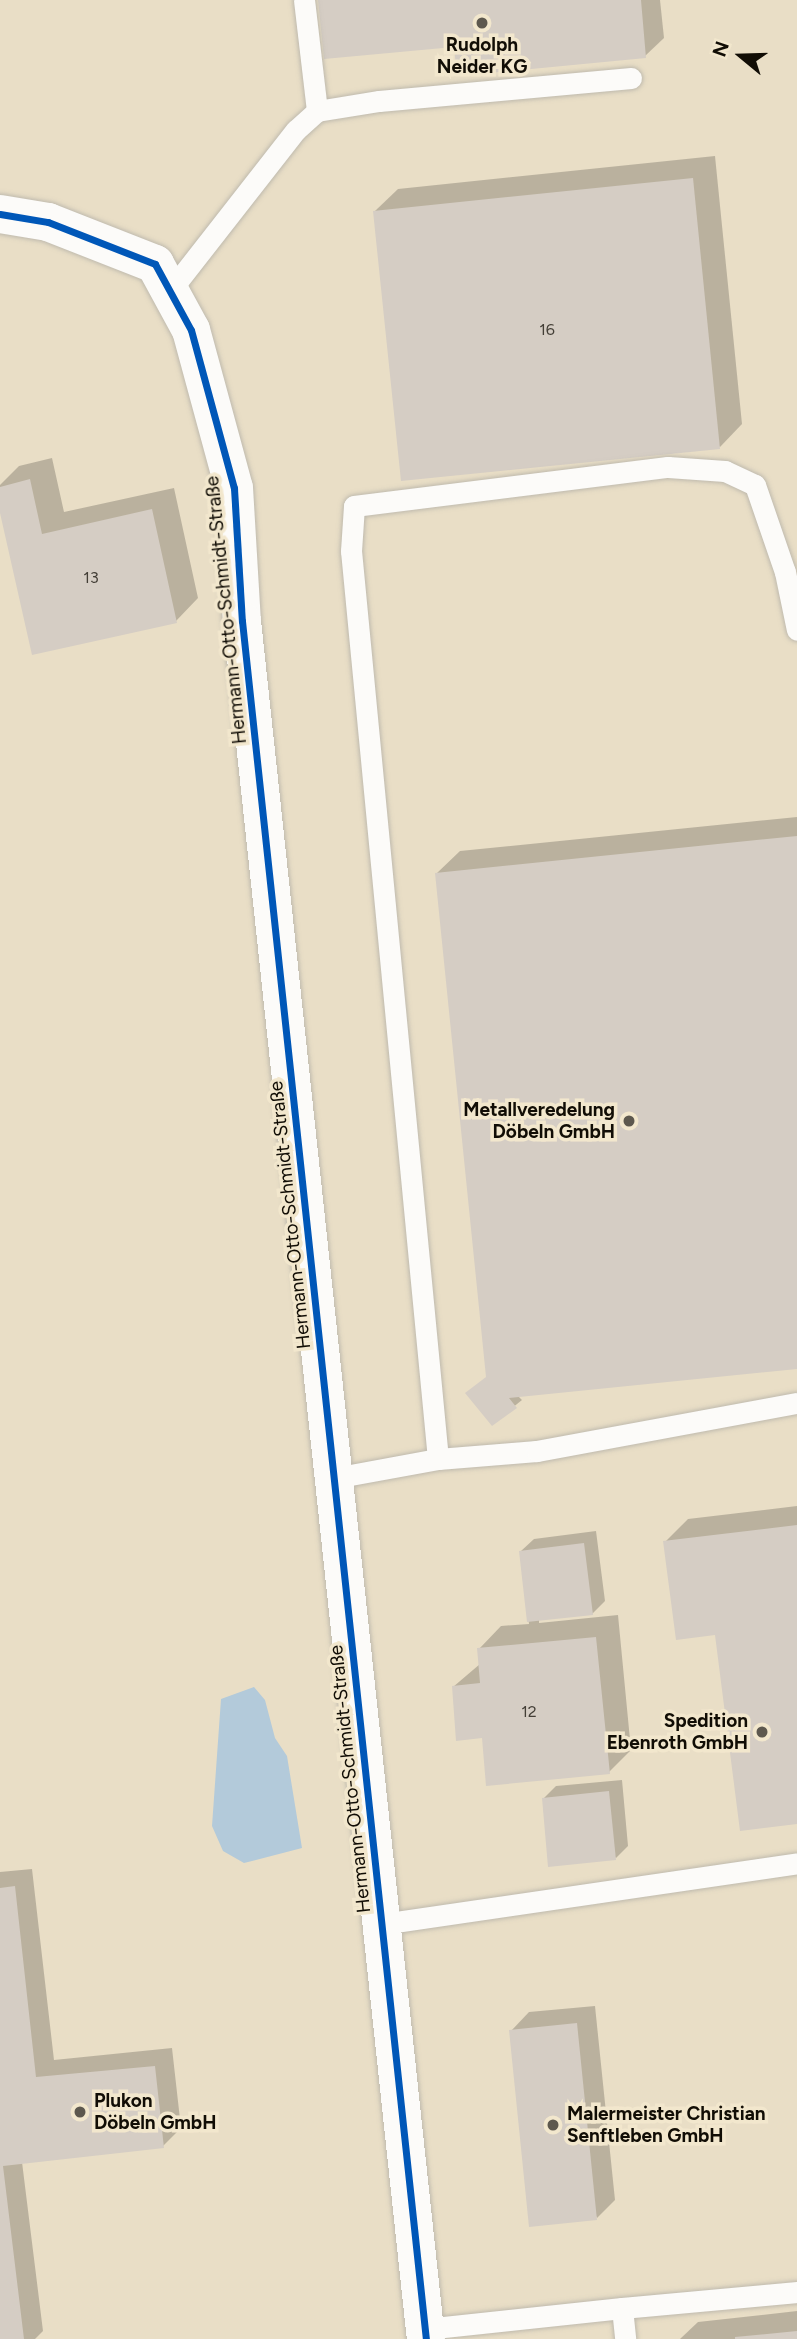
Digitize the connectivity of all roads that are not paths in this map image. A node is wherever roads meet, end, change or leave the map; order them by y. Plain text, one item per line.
1 (304, 0) edge
2 (631, 78) dead end
3 (317, 111) junction
4 (0, 214) edge
5 (170, 291) junction
6 (797, 630) edge
7 (797, 1403) edge
8 (438, 1460) junction
9 (334, 1478) junction
10 (797, 1863) edge
11 (381, 1924) junction
12 (797, 2292) edge
13 (622, 2308) junction
14 (425, 2334) edge
15 (625, 2339) edge

1 - 3 lane
2 - 3 lane
3 - 5 lane
4 - 5 street, Hermann-Otto-Schmidt-Straße
5 - 9 street, Hermann-Otto-Schmidt-Straße
6 - 8 lane
7 - 8 lane
8 - 9 lane
9 - 11 street, Hermann-Otto-Schmidt-Straße
10 - 11 lane
11 - 14 street, Hermann-Otto-Schmidt-Straße
12 - 13 lane
13 - 14 lane
13 - 15 lane

